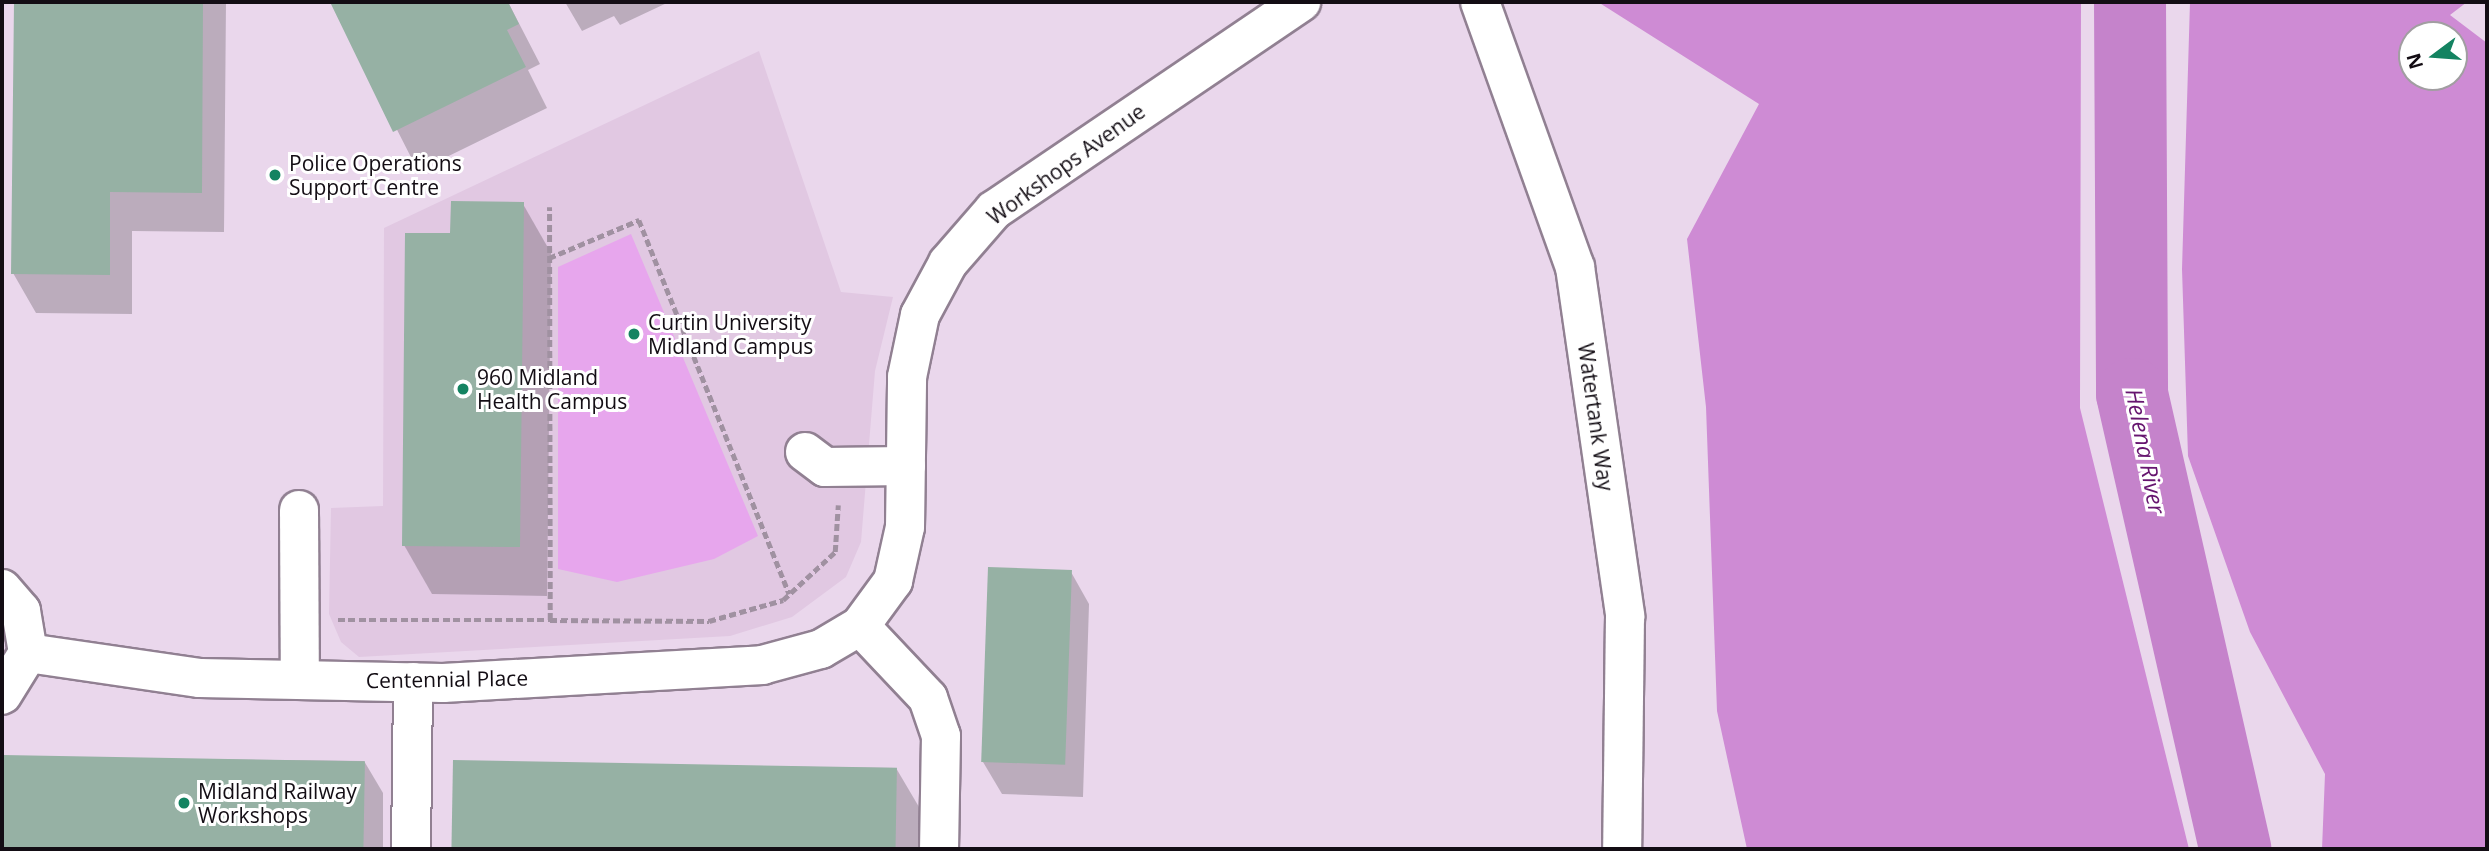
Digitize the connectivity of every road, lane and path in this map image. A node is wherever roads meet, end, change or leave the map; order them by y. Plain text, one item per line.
1 (1301, 2) edge
2 (1480, 2) edge
3 (549, 206) dead end
4 (549, 258) junction
5 (804, 452) dead end
6 (906, 467) junction
7 (839, 489) dead end
8 (299, 510) dead end
9 (4, 586) edge
10 (789, 594) junction
11 (331, 620) dead end
12 (550, 620) junction
13 (860, 625) junction
14 (28, 653) junction
15 (300, 680) junction
16 (413, 682) junction
17 (2, 695) edge
18 (411, 849) edge
19 (939, 849) edge
20 (1622, 849) edge

1 - 6 street, Workshops Avenue
2 - 20 street, Watertank Way
3 - 4 path
4 - 10 path
4 - 12 path
5 - 6 street
6 - 13 street, Workshops Avenue
7 - 10 path
8 - 15 street
9 - 14 street
10 - 12 path
11 - 12 path
13 - 16 street, Centennial Place
13 - 19 street
14 - 15 street, Centennial Place
14 - 17 street
15 - 16 street, Centennial Place
16 - 18 street

